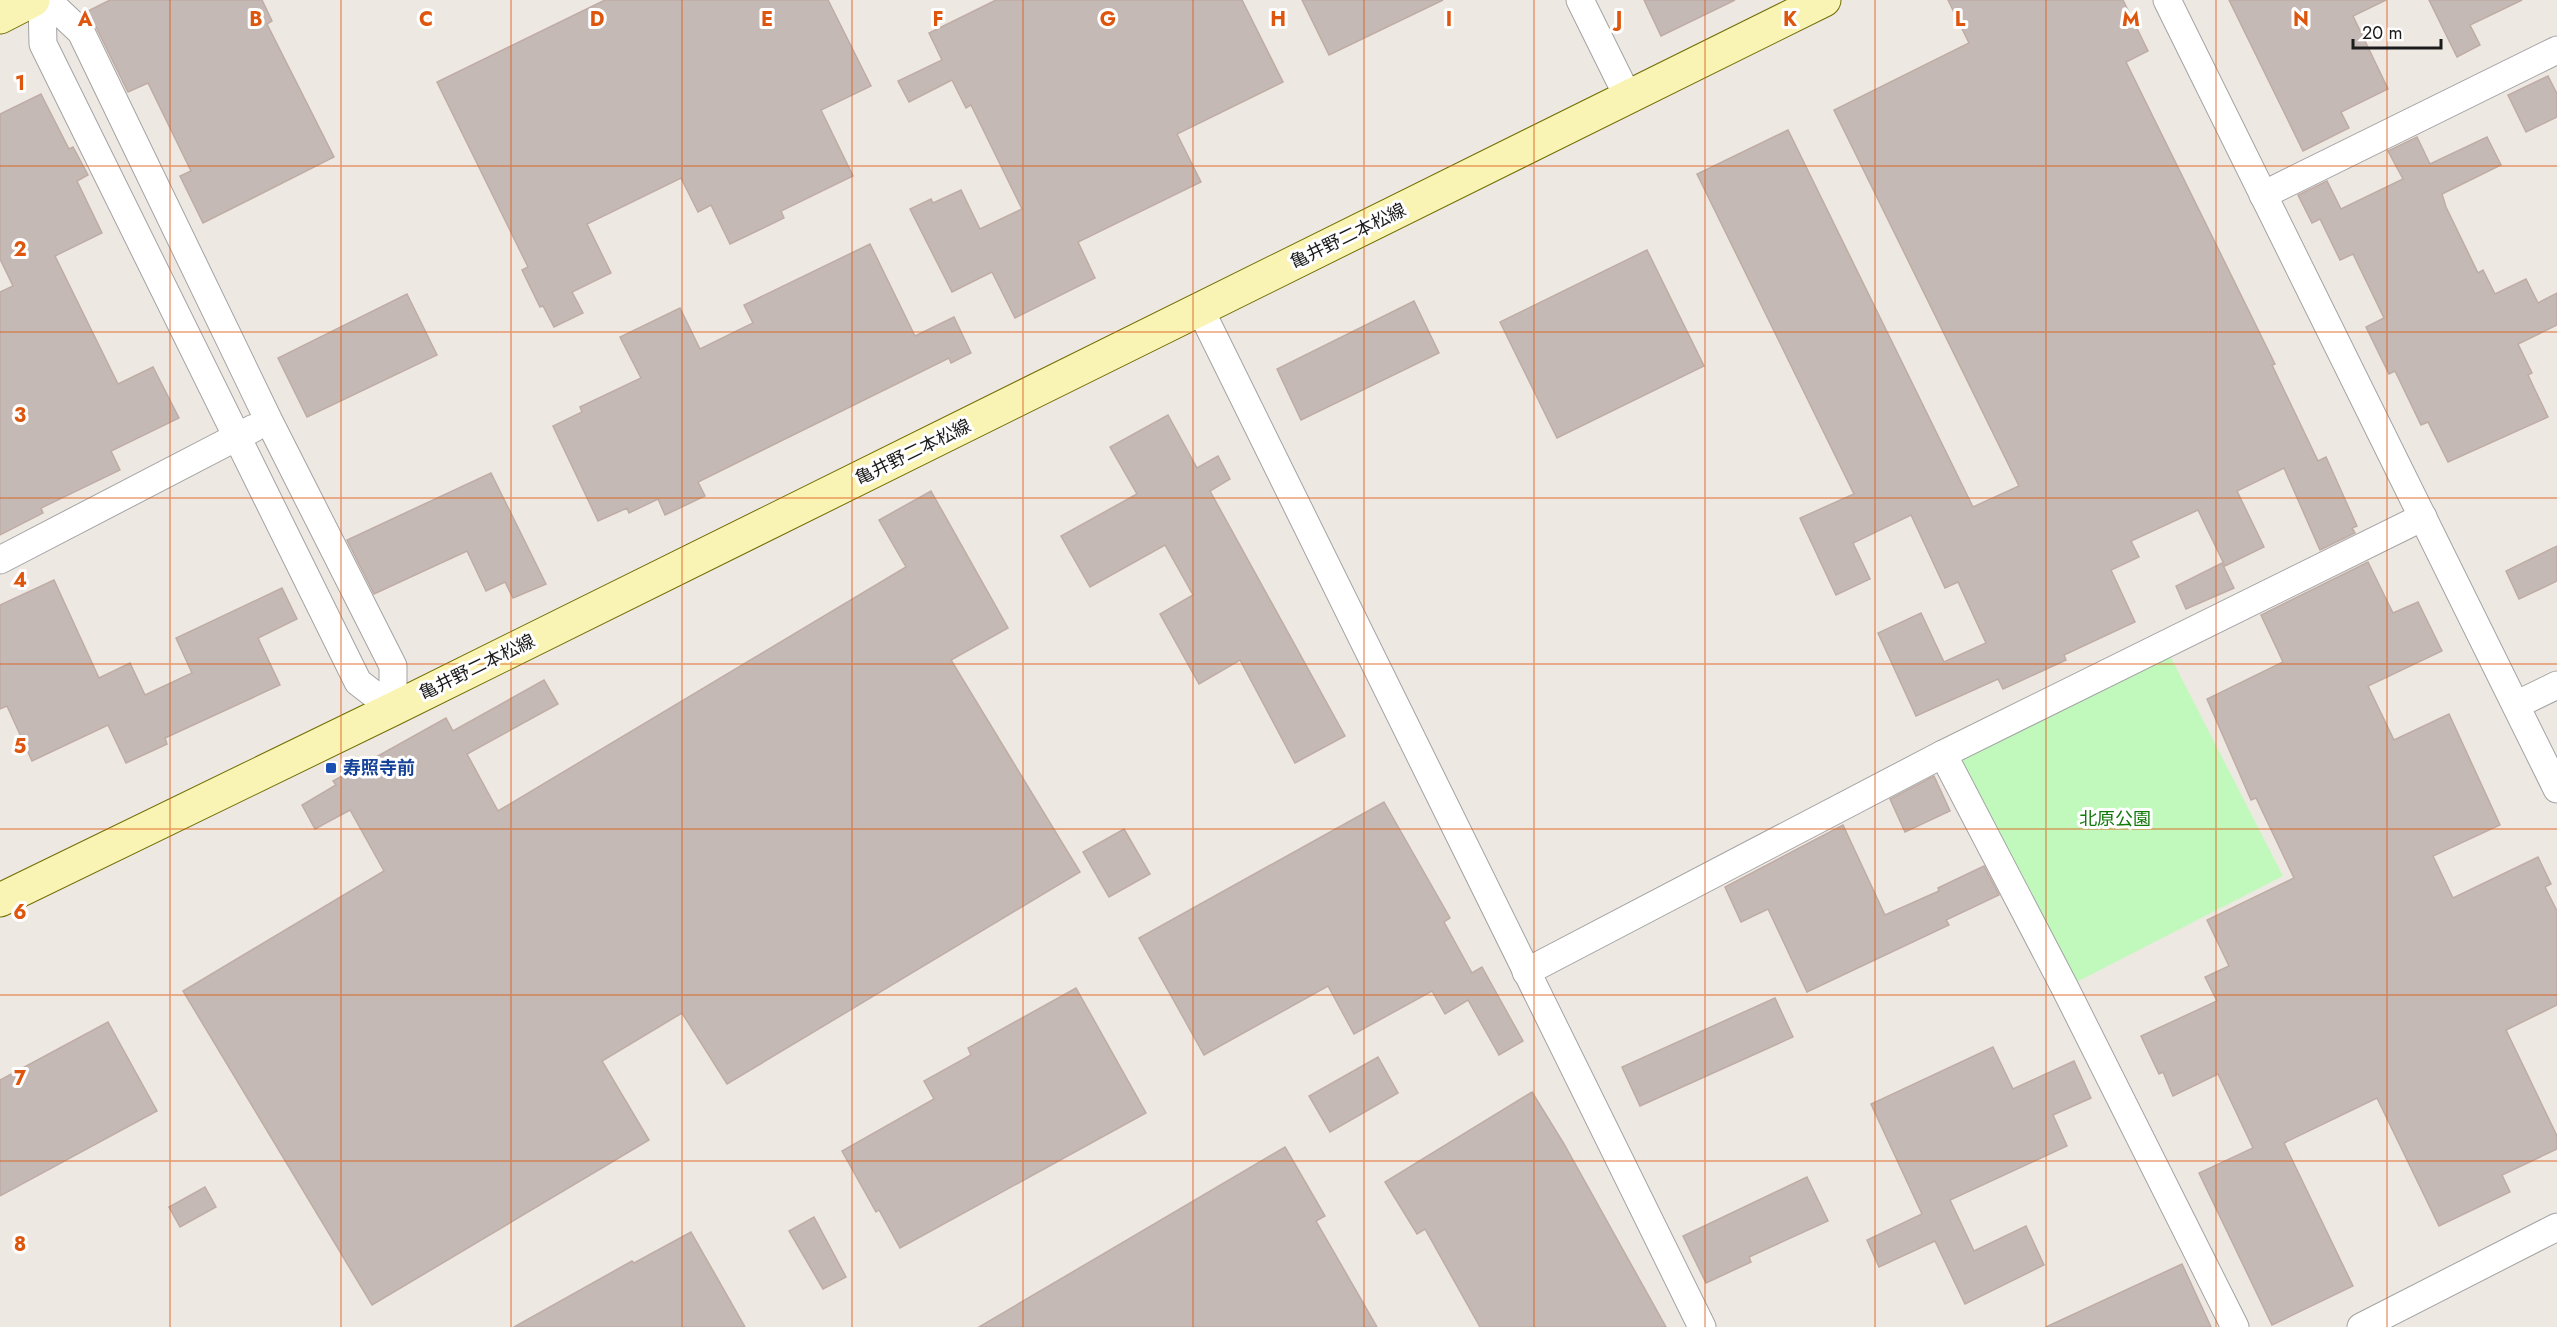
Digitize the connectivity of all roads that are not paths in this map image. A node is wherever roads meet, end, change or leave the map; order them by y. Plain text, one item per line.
1 (33, 0) edge
2 (42, 0) edge
3 (46, 0) edge
4 (1580, 0) edge
5 (1824, 0) edge
6 (2167, 0) edge
7 (0, 17) edge
8 (2557, 50) edge
9 (1628, 97) junction
10 (2263, 195) junction
11 (1200, 309) junction
12 (269, 421) junction
13 (238, 437) junction
14 (2422, 518) junction
15 (0, 560) edge
16 (2557, 685) edge
17 (2516, 705) junction
18 (393, 710) junction
19 (1942, 754) junction
20 (2557, 789) edge
21 (0, 900) edge
22 (1526, 972) junction
23 (2557, 1227) edge
24 (1702, 1327) edge
25 (2235, 1327) edge
26 (2361, 1327) edge

1 - 7 street
2 - 13 street
3 - 12 street
4 - 9 street
5 - 9 street, 亀井野二本松線
6 - 10 street
8 - 10 street
9 - 11 street, 亀井野二本松線
10 - 14 street
11 - 18 street, 亀井野二本松線
11 - 22 street
12 - 13 street
12 - 18 street
13 - 15 street
13 - 18 street
14 - 17 street
14 - 19 street
16 - 17 street
17 - 20 street
18 - 21 street, 亀井野二本松線
19 - 22 street
19 - 25 street
22 - 24 street
23 - 26 street

